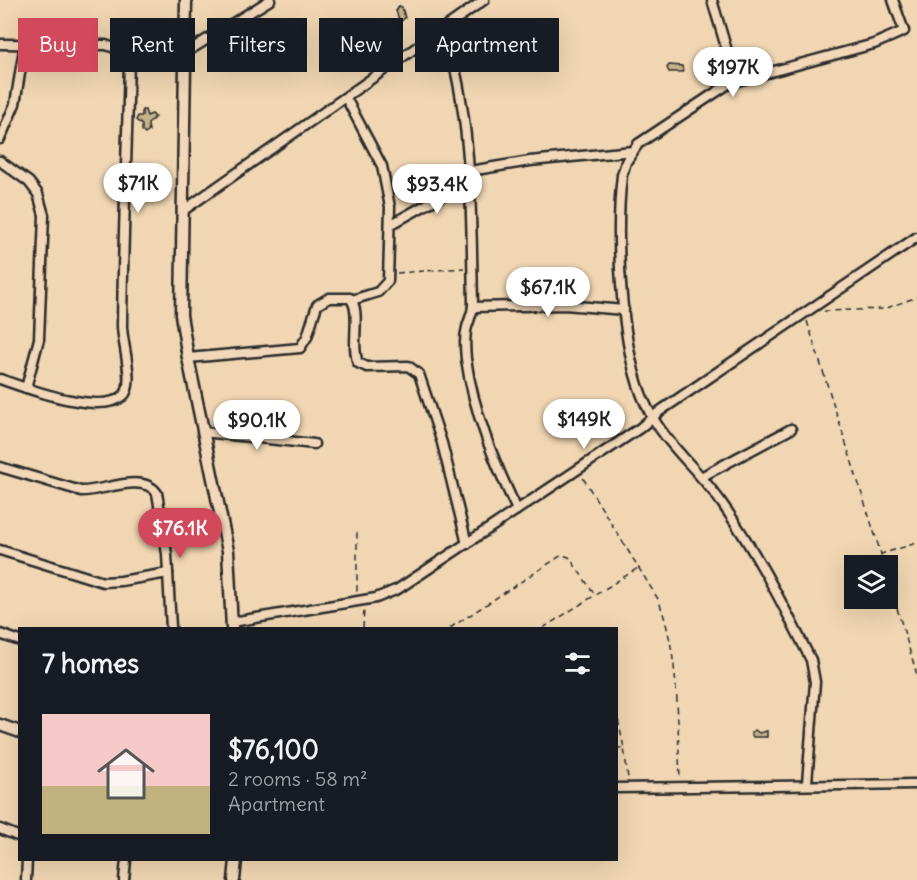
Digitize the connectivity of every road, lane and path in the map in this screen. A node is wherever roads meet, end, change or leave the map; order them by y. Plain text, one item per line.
1 (186, 0) edge
2 (270, 0) edge
3 (484, 0) edge
4 (712, 0) edge
5 (893, 0) edge
6 (186, 18) edge
7 (459, 18) edge
8 (18, 43) edge
9 (0, 44) edge
10 (98, 45) edge
11 (195, 46) edge
12 (415, 49) edge
13 (20, 72) edge
14 (185, 72) edge
15 (454, 72) edge
16 (730, 83) junction
17 (346, 98) junction
18 (0, 139) edge
19 (633, 151) junction
20 (0, 161) edge
21 (470, 175) junction
22 (184, 210) junction
23 (390, 225) junction
24 (917, 237) edge
25 (471, 267) junction
26 (390, 274) junction
27 (917, 297) edge
28 (352, 300) junction
29 (473, 307) junction
30 (624, 310) junction
31 (804, 312) junction
32 (188, 358) junction
33 (0, 379) edge
34 (26, 388) junction
35 (652, 418) junction
36 (790, 429) dead end
37 (203, 432) junction
38 (314, 444) dead end
39 (0, 467) edge
40 (578, 470) junction
41 (701, 477) junction
42 (518, 510) junction
43 (357, 528) dead end
44 (917, 543) edge
45 (467, 544) junction
46 (0, 550) edge
47 (881, 554) joint
48 (639, 568) junction
49 (168, 573) junction
50 (595, 596) junction
51 (360, 600) junction
52 (897, 609) edge
53 (232, 625) edge
54 (171, 627) edge
55 (363, 627) edge
56 (452, 627) edge
57 (545, 627) edge
58 (0, 634) edge
59 (18, 640) edge
60 (917, 675) edge
61 (618, 720) edge
62 (0, 725) edge
63 (18, 731) edge
64 (618, 748) edge
65 (624, 748) junction
66 (807, 783) junction
67 (917, 784) edge
68 (681, 786) junction
69 (618, 788) edge
70 (629, 788) junction
71 (0, 829) edge
72 (18, 836) edge
73 (27, 861) edge
74 (126, 861) edge
75 (236, 861) edge
76 (26, 880) edge
77 (124, 880) edge
78 (234, 880) edge

1 - 6 street
2 - 11 street
3 - 7 street
4 - 16 street
5 - 16 street
8 - 9 street
10 - 34 street
12 - 17 street
13 - 18 street
14 - 22 street
15 - 21 street
16 - 19 street
17 - 22 street
17 - 23 street
19 - 21 street
19 - 30 street
20 - 34 street
21 - 23 street
21 - 25 street
22 - 32 street
23 - 26 street
24 - 31 street
25 - 26 path
25 - 29 street
26 - 28 street
27 - 31 path
28 - 32 street
28 - 45 street
29 - 30 street
29 - 42 street
30 - 35 street
31 - 35 street
31 - 47 path
32 - 37 street
33 - 34 street
35 - 40 street
35 - 41 street
36 - 41 street
37 - 38 street
37 - 53 street
39 - 49 street
40 - 42 street
40 - 48 path
41 - 66 street
42 - 45 street
43 - 51 path
44 - 47 path
45 - 51 street
46 - 49 street
48 - 50 path
48 - 68 path
49 - 54 street
50 - 56 path
50 - 57 path
51 - 53 street
51 - 55 path
52 - 60 path
58 - 59 street
61 - 65 path
62 - 63 street
64 - 65 path
65 - 70 path
66 - 67 street
66 - 68 street
68 - 70 street
69 - 70 street
71 - 72 street
73 - 76 street
74 - 77 street
75 - 78 street

